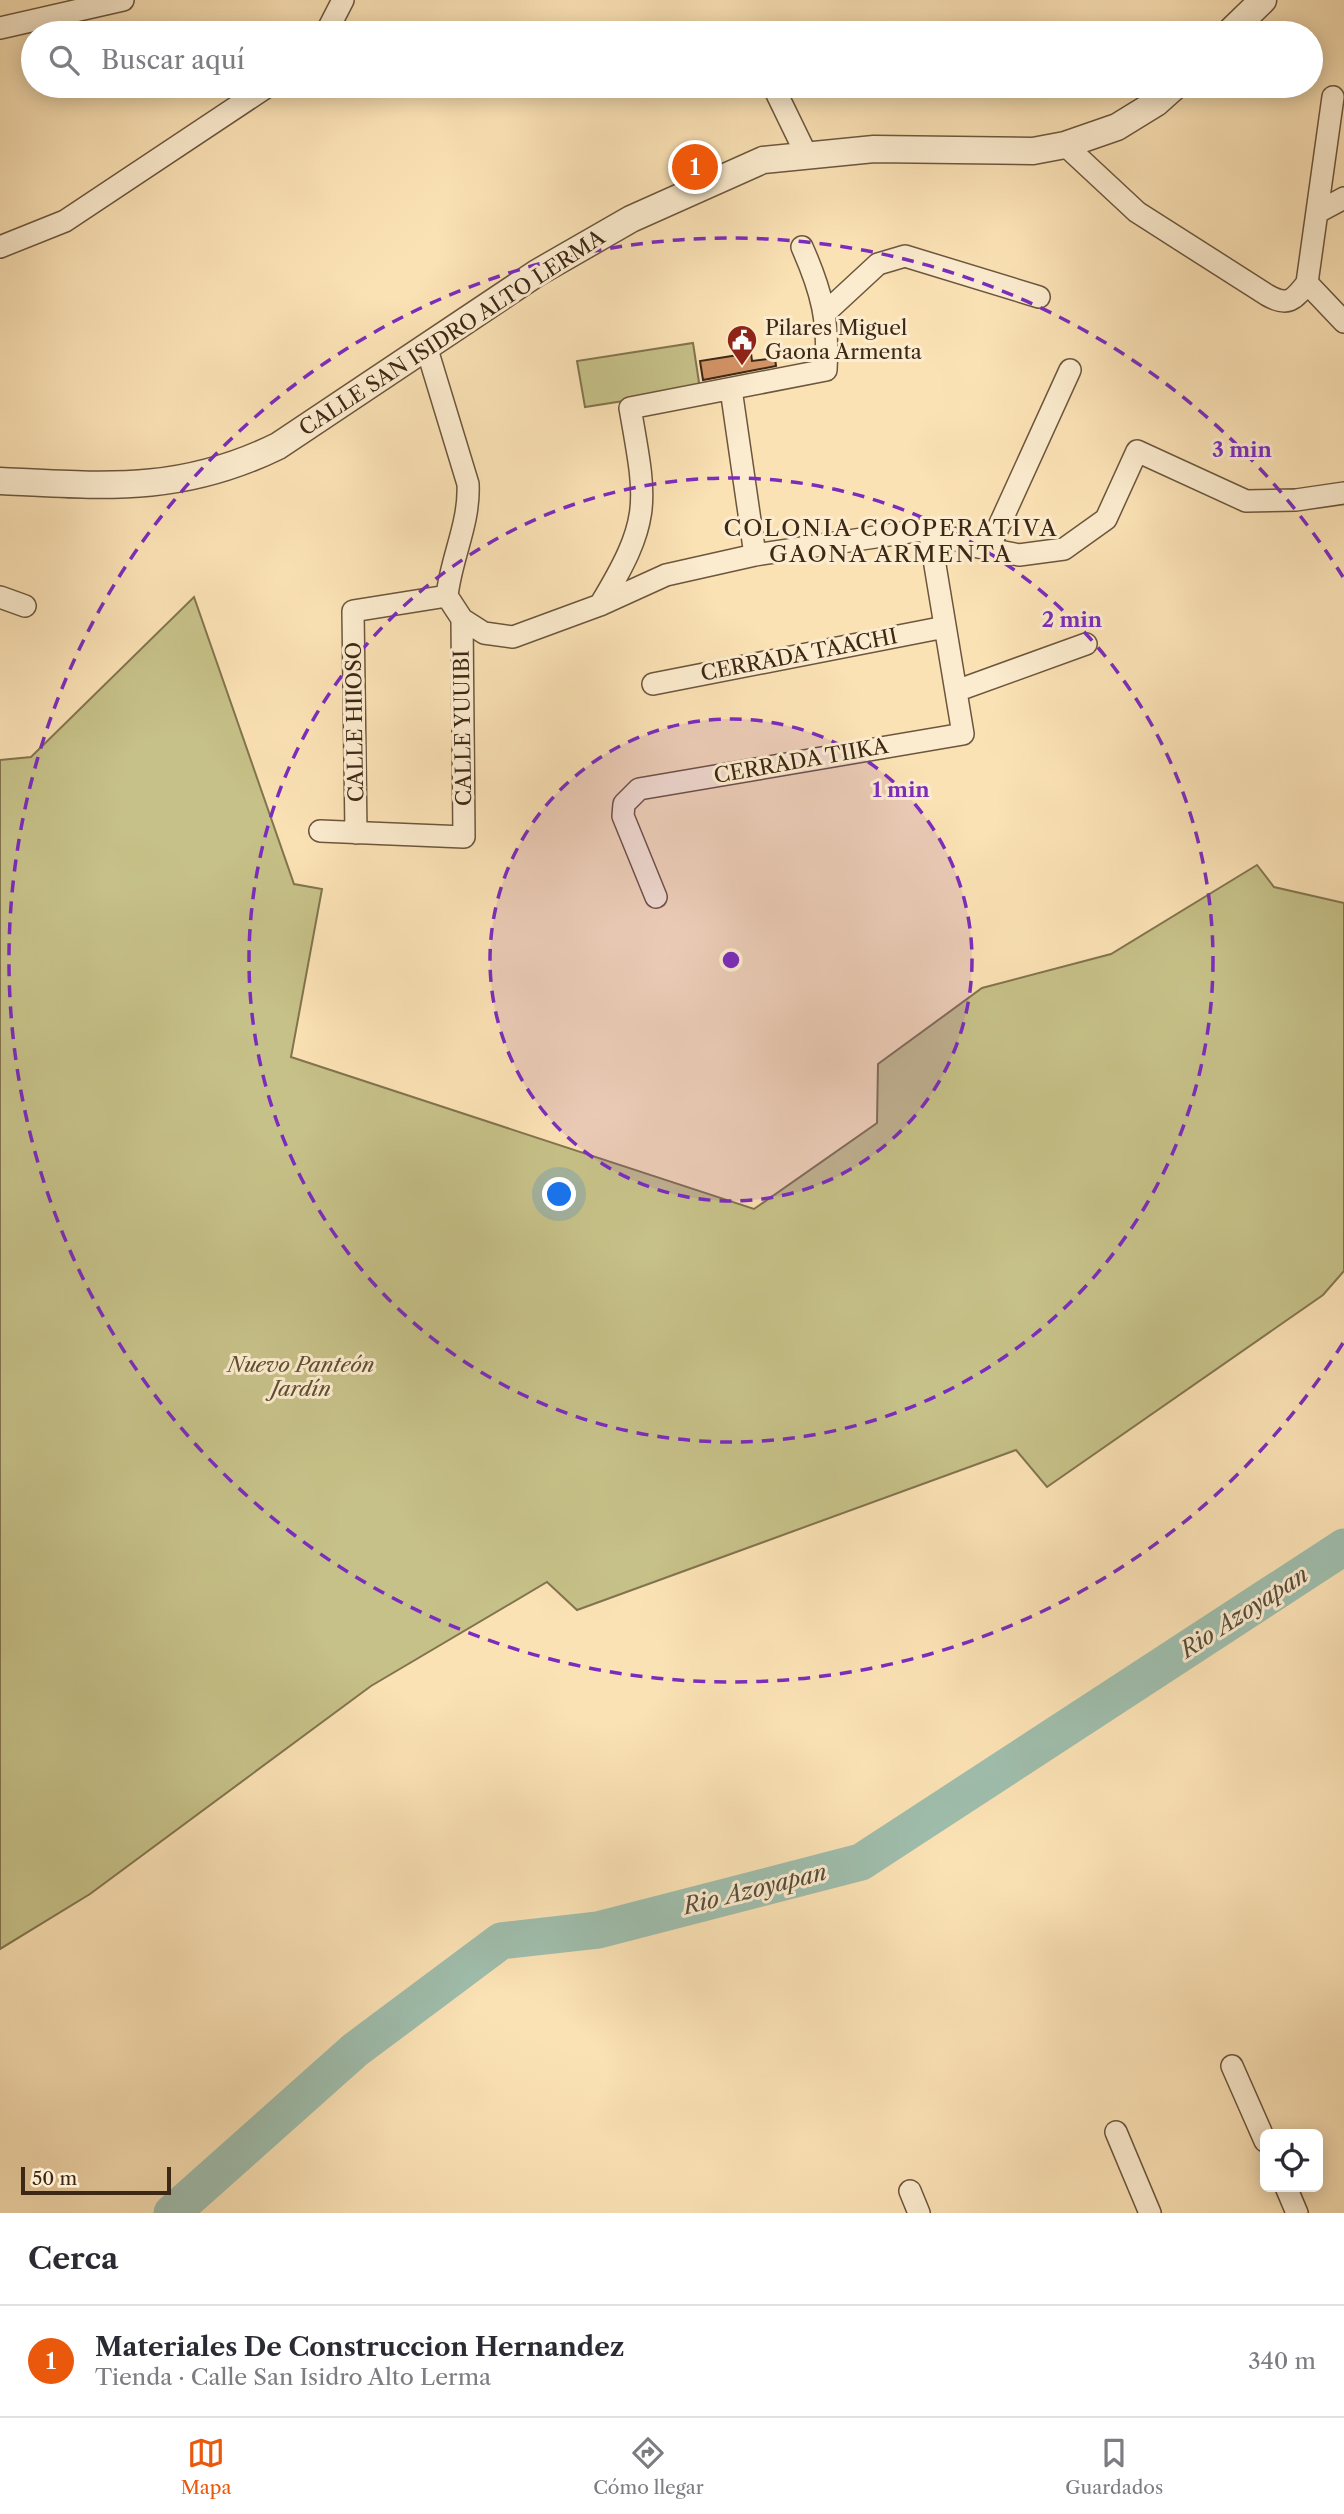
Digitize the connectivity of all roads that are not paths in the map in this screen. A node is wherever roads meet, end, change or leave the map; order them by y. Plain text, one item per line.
1 (122, 0) edge
2 (343, 0) edge
3 (1263, 0) edge
4 (30, 21) edge
5 (332, 21) edge
6 (1241, 21) edge
7 (21, 23) edge
8 (0, 28) edge
9 (1333, 97) dead end
10 (250, 98) edge
11 (779, 98) edge
12 (1162, 98) edge
13 (1065, 145) junction
14 (807, 156) junction
15 (1343, 201) edge
16 (1318, 212) junction
17 (0, 247) edge
18 (802, 247) dead end
19 (1307, 283) junction
20 (1040, 298) dead end
21 (825, 313) junction
22 (1344, 322) edge
23 (426, 346) junction
24 (1070, 370) dead end
25 (731, 389) junction
26 (0, 481) edge
27 (1344, 494) edge
28 (929, 529) junction
29 (988, 550) junction
30 (755, 555) junction
31 (447, 596) junction
32 (0, 597) edge
33 (600, 605) junction
34 (26, 606) dead end
35 (462, 619) junction
36 (945, 627) junction
37 (1086, 644) dead end
38 (653, 684) dead end
39 (956, 691) junction
40 (320, 831) dead end
41 (356, 833) junction
42 (656, 897) dead end
43 (1232, 2066) dead end
44 (1260, 2129) edge
45 (1116, 2132) dead end
46 (910, 2191) dead end
47 (1288, 2192) edge
48 (919, 2213) edge
49 (1150, 2213) edge
50 (1297, 2213) edge

1 - 4 street
2 - 5 street
3 - 6 street
7 - 8 street
9 - 16 street
10 - 17 street
11 - 14 street
12 - 13 street, CALLE SAN ISIDRO ALTO LERMA
13 - 14 street, CALLE SAN ISIDRO ALTO LERMA
13 - 19 street
14 - 23 street, CALLE SAN ISIDRO ALTO LERMA
15 - 16 street
16 - 19 street
18 - 21 street
19 - 22 street
20 - 21 street
21 - 25 street
23 - 26 street, CALLE SAN ISIDRO ALTO LERMA
23 - 31 street
24 - 29 street
25 - 30 street
25 - 33 street
27 - 29 street
28 - 29 street
28 - 30 street
28 - 36 street
30 - 33 street
31 - 35 street
31 - 41 street, CALLE HIIOSO
32 - 34 street
33 - 35 street
35 - 41 street, CALLE YUUIBI
36 - 38 street, CERRADA TAACHI
36 - 39 street
37 - 39 street
39 - 42 street, CERRADA TIIKA
40 - 41 street
43 - 44 street
45 - 49 street
46 - 48 street
47 - 50 street

